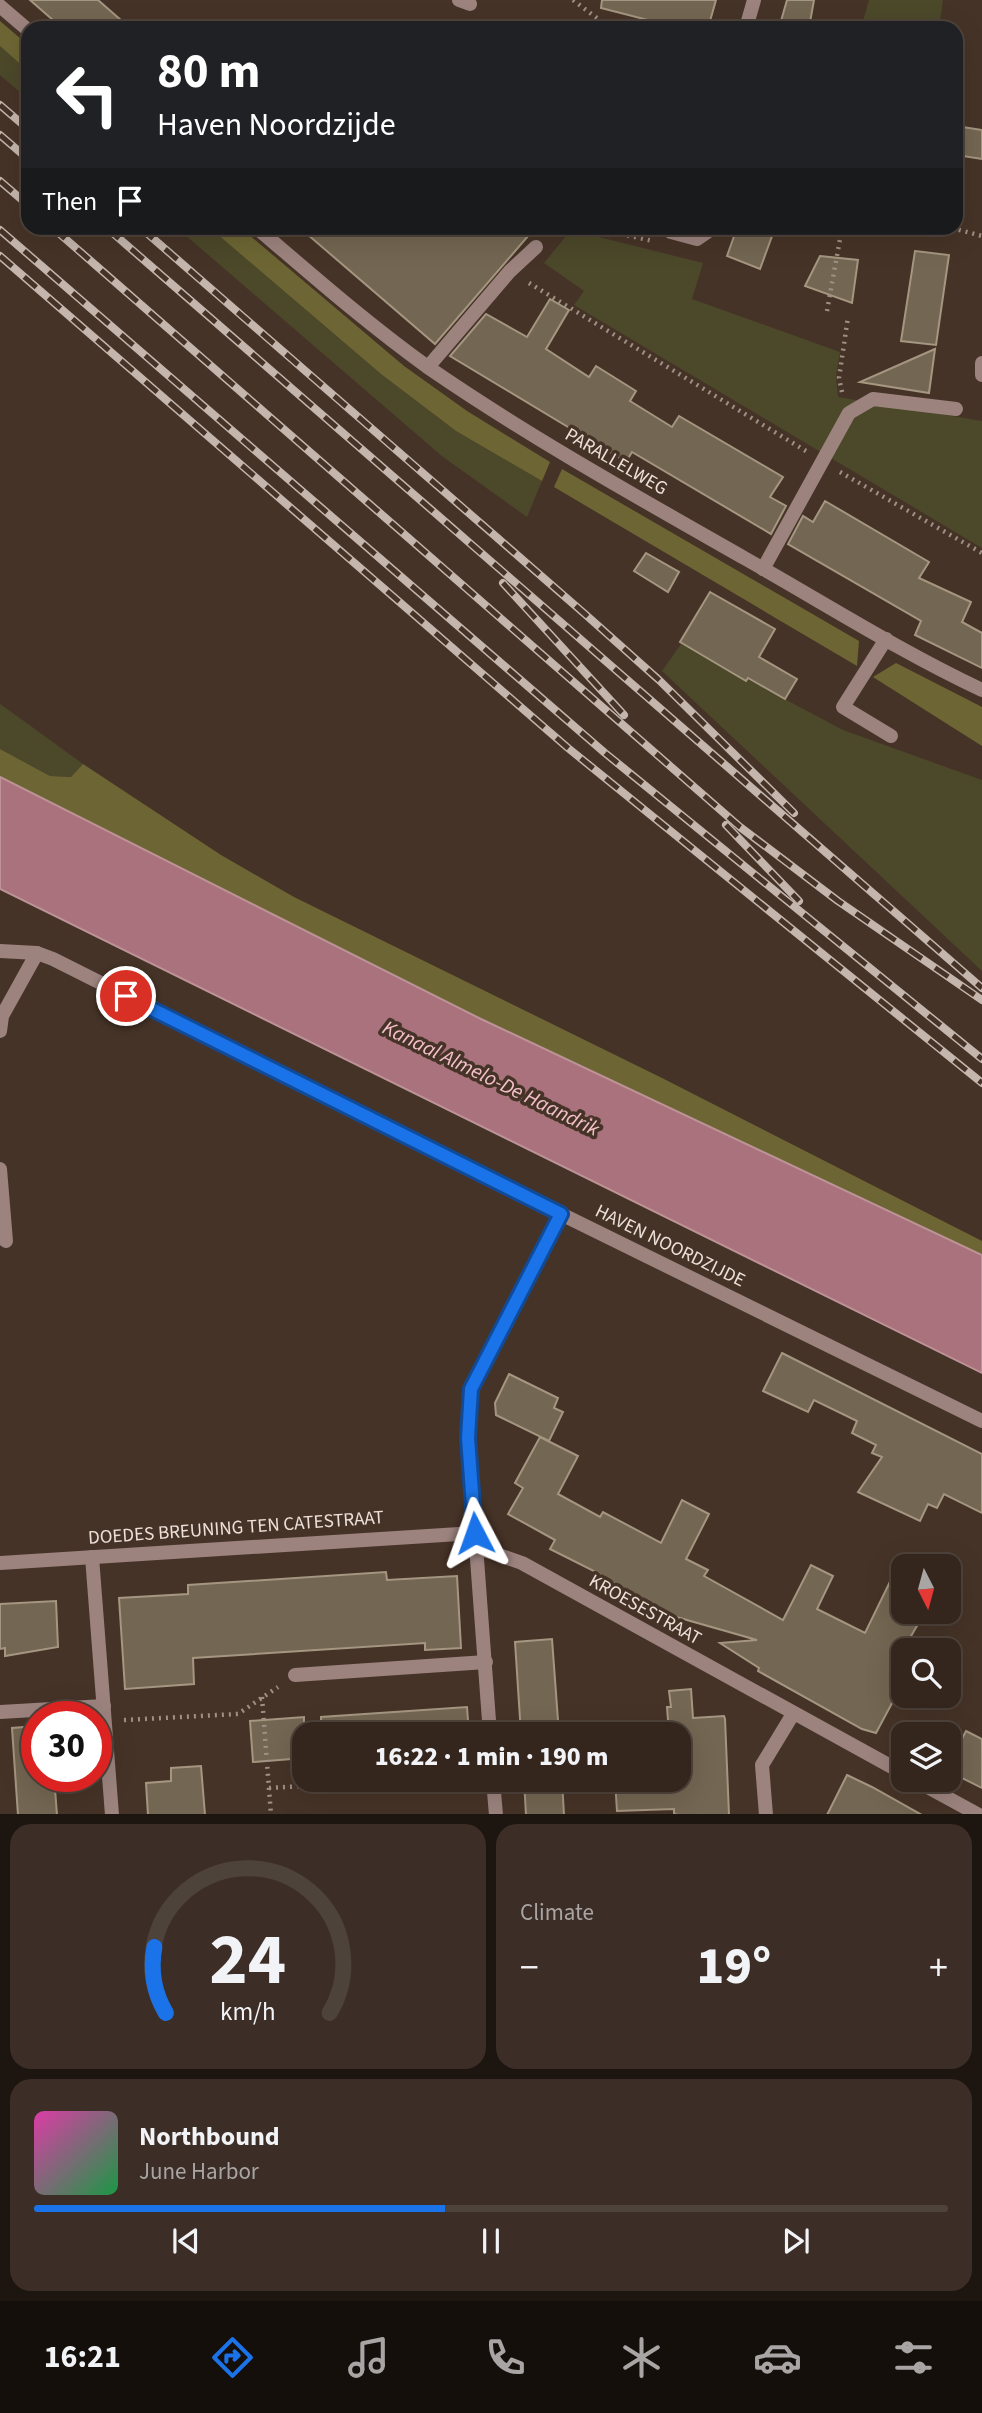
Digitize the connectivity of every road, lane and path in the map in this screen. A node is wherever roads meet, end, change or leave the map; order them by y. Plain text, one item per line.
1 (573, 0) edge
2 (754, 0) edge
3 (0, 6) edge
4 (601, 21) edge
5 (748, 21) edge
6 (21, 24) edge
7 (963, 231) edge
8 (265, 235) edge
9 (624, 235) edge
10 (664, 235) edge
11 (685, 235) edge
12 (703, 235) edge
13 (841, 235) edge
14 (982, 236) edge
15 (536, 247) dead end
16 (510, 271) junction
17 (827, 311) dead end
18 (848, 317) dead end
19 (982, 363) edge
20 (428, 367) junction
21 (982, 375) edge
22 (956, 409) dead end
23 (849, 413) junction
24 (820, 460) junction
25 (982, 553) edge
26 (763, 569) junction
27 (886, 639) junction
28 (982, 690) edge
29 (891, 736) dead end
30 (0, 951) edge
31 (37, 953) junction
32 (0, 1031) edge
33 (0, 1169) edge
34 (561, 1214) junction
35 (6, 1241) dead end
36 (982, 1420) edge
37 (476, 1540) junction
38 (92, 1557) junction
39 (0, 1563) edge
40 (485, 1662) junction
41 (295, 1675) joint
42 (262, 1697) junction
43 (104, 1701) edge
44 (0, 1712) edge
45 (21, 1712) edge
46 (112, 1713) edge
47 (793, 1714) junction
48 (489, 1722) edge
49 (891, 1767) edge
50 (292, 1787) edge
51 (269, 1788) junction
52 (110, 1792) edge
53 (494, 1792) edge
54 (937, 1792) edge
55 (112, 1814) edge
56 (271, 1814) edge
57 (496, 1814) edge
58 (766, 1814) edge
59 (977, 1814) edge

1 - 4 path
2 - 5 street
3 - 6 street
7 - 14 path
8 - 20 street, PARALLELWEG
9 - 10 path
11 - 12 street
13 - 17 path
15 - 16 street
16 - 20 street
16 - 24 path
18 - 23 path
19 - 21 street
20 - 26 street, PARALLELWEG
22 - 23 street
23 - 24 street
24 - 25 path
24 - 26 street
26 - 27 street, PARALLELWEG
27 - 28 street, PARALLELWEG
27 - 29 street
30 - 31 street, HAVEN NOORDZIJDE
31 - 32 street
31 - 34 street, HAVEN NOORDZIJDE
33 - 35 street
34 - 36 street, HAVEN NOORDZIJDE
34 - 37 street
37 - 38 street, DOEDES BREUNING TEN CATESTRAAT
37 - 40 street
37 - 47 street, KROESESTRAAT
38 - 39 street, DOEDES BREUNING TEN CATESTRAAT
38 - 43 street
40 - 41 street
40 - 48 street
41 - 42 path
42 - 46 path
42 - 51 path
44 - 45 street
47 - 49 street, KROESESTRAAT
47 - 58 street
50 - 51 path
51 - 56 path
52 - 55 street
53 - 57 street
54 - 59 street

